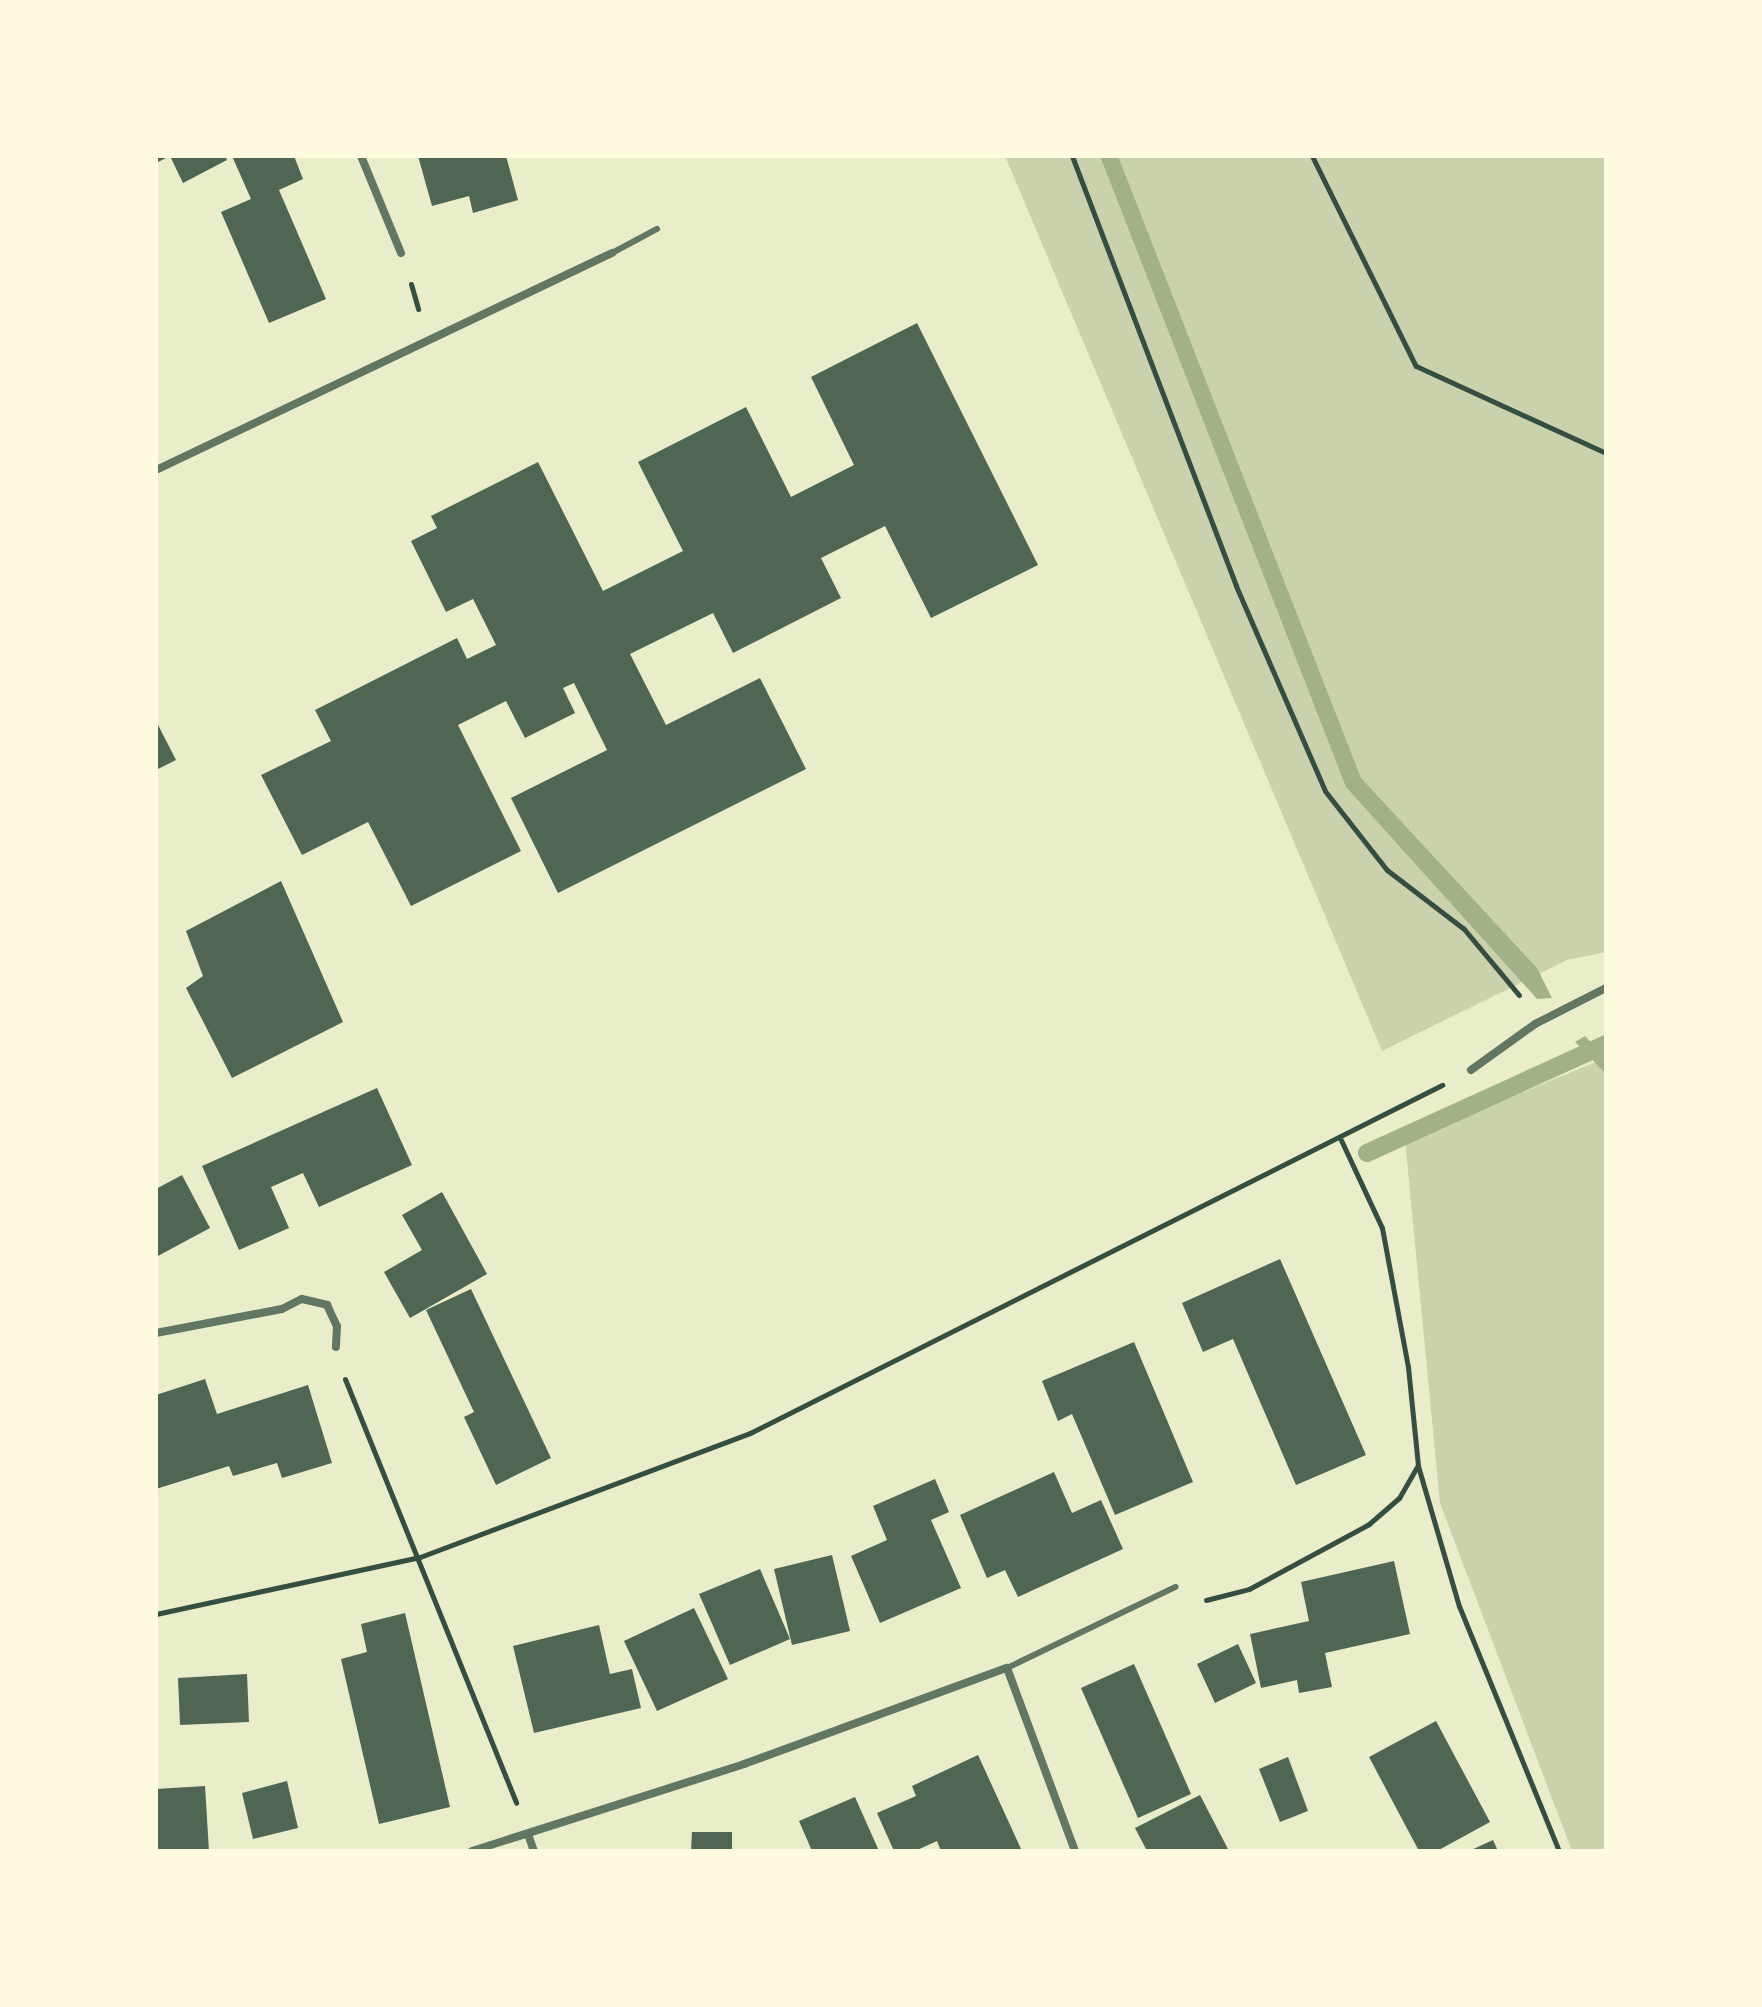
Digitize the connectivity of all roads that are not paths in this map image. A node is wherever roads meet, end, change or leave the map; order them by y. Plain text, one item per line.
1 (361, 156) edge
2 (657, 229) dead end
3 (401, 253) road end
4 (612, 253) joint
5 (156, 470) edge
6 (1606, 988) edge
7 (1471, 1070) road end
8 (156, 1333) edge
9 (336, 1347) road end
10 (1175, 1587) road end
11 (1007, 1668) junction
12 (528, 1834) junction
13 (472, 1851) edge
14 (534, 1851) edge
15 (1075, 1851) edge

1 - 3 street
2 - 4 lane
4 - 5 street
6 - 7 street
8 - 9 street
10 - 11 lane
11 - 12 street
11 - 15 street
12 - 13 street
12 - 14 street

